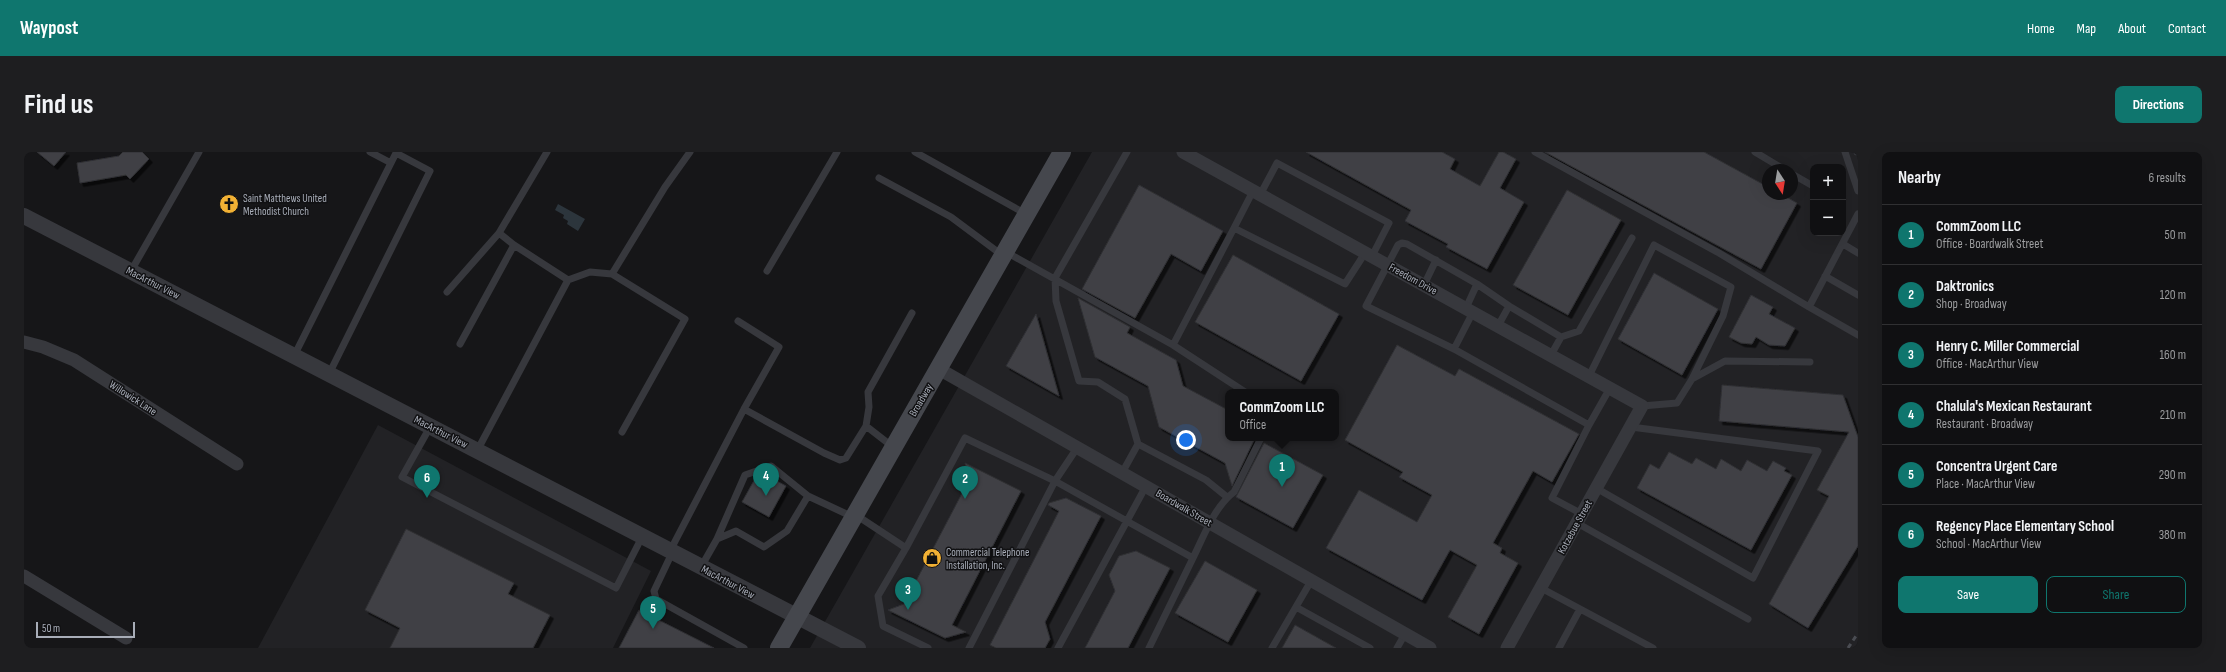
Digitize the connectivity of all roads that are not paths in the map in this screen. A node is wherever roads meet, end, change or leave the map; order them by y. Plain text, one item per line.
1 (199, 152) edge
2 (370, 152) edge
3 (547, 152) edge
4 (690, 152) edge
5 (837, 152) edge
6 (915, 152) edge
7 (1062, 152) edge
8 (1127, 152) edge
9 (1183, 152) edge
10 (1535, 152) edge
11 (1755, 152) edge
12 (1845, 152) edge
13 (391, 163) junction
14 (1776, 164) edge
15 (1798, 177) edge
16 (879, 178) dead end
17 (1810, 184) edge
18 (1858, 191) edge
19 (1256, 193) junction
20 (1026, 214) junction
21 (1858, 214) edge
22 (24, 216) edge
23 (1234, 228) junction
24 (499, 233) junction
25 (1632, 238) dead end
26 (1843, 244) junction
27 (514, 245) junction
28 (1858, 253) edge
29 (1003, 254) junction
30 (1368, 254) junction
31 (1436, 260) junction
32 (1388, 265) junction
33 (131, 271) junction
34 (767, 271) dead end
35 (612, 274) junction
36 (1825, 276) junction
37 (1055, 278) junction
38 (568, 280) junction
39 (1477, 284) junction
40 (1424, 285) junction
41 (447, 292) dead end
42 (1858, 294) edge
43 (1509, 306) junction
44 (1809, 306) junction
45 (1470, 310) junction
46 (912, 313) dead end
47 (738, 321) dead end
48 (1498, 326) junction
49 (1858, 335) edge
50 (1560, 337) junction
51 (24, 342) edge
52 (460, 344) dead end
53 (1173, 345) junction
54 (1454, 349) junction
55 (294, 356) junction
56 (1551, 356) junction
57 (1810, 362) dead end
58 (939, 369) junction
59 (329, 374) junction
60 (1589, 376) junction
61 (1692, 379) junction
62 (1610, 388) junction
63 (1240, 389) edge
64 (1642, 406) junction
65 (744, 409) junction
66 (1589, 425) junction
67 (866, 426) junction
68 (1631, 426) junction
69 (430, 427) junction
70 (622, 432) dead end
71 (1260, 441) edge
72 (1138, 444) junction
73 (894, 448) junction
74 (1077, 448) junction
75 (477, 451) junction
76 (237, 464) dead end
77 (1122, 473) junction
78 (1055, 481) junction
79 (1146, 486) junction
80 (1596, 488) junction
81 (808, 496) junction
82 (1227, 497) junction
83 (854, 516) junction
84 (1579, 519) junction
85 (1128, 521) junction
86 (1210, 523) junction
87 (642, 537) junction
88 (716, 539) junction
89 (906, 548) junction
90 (671, 552) junction
91 (1193, 558) junction
92 (701, 567) junction
93 (24, 576) edge
94 (1311, 581) junction
95 (1541, 588) junction
96 (1296, 607) junction
97 (1580, 609) junction
98 (797, 618) junction
99 (1748, 619) dead end
100 (1405, 634) junction
101 (126, 638) dead end
102 (740, 647) edge
103 (779, 648) edge
104 (858, 648) edge
105 (928, 648) edge
106 (969, 648) edge
107 (1058, 648) edge
108 (1148, 648) edge
109 (1272, 648) edge
110 (1370, 648) edge
111 (1397, 648) edge
112 (1430, 648) edge
113 (1507, 648) edge
114 (1559, 648) edge
115 (1653, 648) edge

1 - 33 lane
2 - 13 lane
3 - 24 lane
4 - 35 lane
5 - 34 lane
6 - 20 lane
7 - 20 main road, Broadway
8 - 37 lane
9 - 19 street, Freedom Drive
10 - 44 lane
11 - 14 lane
12 - 18 lane
13 - 55 lane
13 - 59 lane
15 - 17 lane
16 - 29 lane
19 - 23 lane
19 - 30 street, Freedom Drive
19 - 30 lane
20 - 29 main road, Broadway
21 - 26 lane
22 - 33 street, MacArthur View
23 - 30 lane
23 - 53 lane
24 - 27 lane
24 - 41 lane
25 - 50 lane
26 - 28 lane
26 - 36 lane
27 - 38 lane
27 - 52 lane
29 - 37 lane
29 - 58 main road, Broadway
30 - 32 street, Freedom Drive
31 - 32 lane
31 - 39 lane
31 - 40 lane
32 - 40 street, Freedom Drive
32 - 54 lane
33 - 55 street, MacArthur View
35 - 38 lane
35 - 70 lane
36 - 42 lane
36 - 44 lane
37 - 53 lane
37 - 72 lane
38 - 75 lane
39 - 43 lane
39 - 45 lane
40 - 45 street, Freedom Drive
43 - 48 lane
43 - 50 lane
44 - 49 lane
45 - 48 street, Freedom Drive
45 - 54 lane
46 - 67 lane
47 - 65 lane
48 - 56 street, Freedom Drive
50 - 56 lane
51 - 76 street, Willowick Lane
53 - 63 lane
54 - 66 lane
55 - 59 street, MacArthur View
56 - 60 street, Freedom Drive
57 - 61 lane
58 - 73 main road, Broadway
58 - 74 street, Boardwalk Street
59 - 69 street, MacArthur View
60 - 61 lane
60 - 62 street, Freedom Drive
61 - 64 lane
62 - 64 street, Freedom Drive
62 - 66 lane
64 - 68 street, Kotzebue Street
65 - 67 lane
65 - 90 lane
66 - 84 lane
67 - 73 lane
68 - 80 street, Kotzebue Street
68 - 80 lane
69 - 75 street, MacArthur View
69 - 87 lane
71 - 82 lane
72 - 77 lane
72 - 82 lane
73 - 83 main road, Broadway
74 - 77 street, Boardwalk Street
74 - 78 lane
75 - 87 street, MacArthur View
77 - 79 street, Boardwalk Street
78 - 85 lane
78 - 89 lane
78 - 106 lane
79 - 85 lane
79 - 86 street, Boardwalk Street
80 - 84 street, Kotzebue Street
81 - 83 lane
81 - 88 lane
81 - 88 lane
82 - 86 lane
83 - 89 lane
83 - 98 main road, Broadway
84 - 95 street, Kotzebue Street
84 - 99 lane
85 - 91 lane
85 - 107 lane
86 - 91 lane
86 - 94 street, Boardwalk Street
87 - 90 street, MacArthur View
88 - 92 lane
89 - 105 lane
90 - 92 street, MacArthur View
90 - 102 lane
91 - 108 lane
92 - 98 street, MacArthur View
93 - 101 street
94 - 96 lane
94 - 100 street, Boardwalk Street
95 - 97 lane
95 - 113 street, Kotzebue Street
96 - 109 lane
96 - 110 lane
97 - 114 lane
97 - 115 lane
98 - 103 main road, Broadway
98 - 104 street, MacArthur View
100 - 111 lane
100 - 112 street, Boardwalk Street

